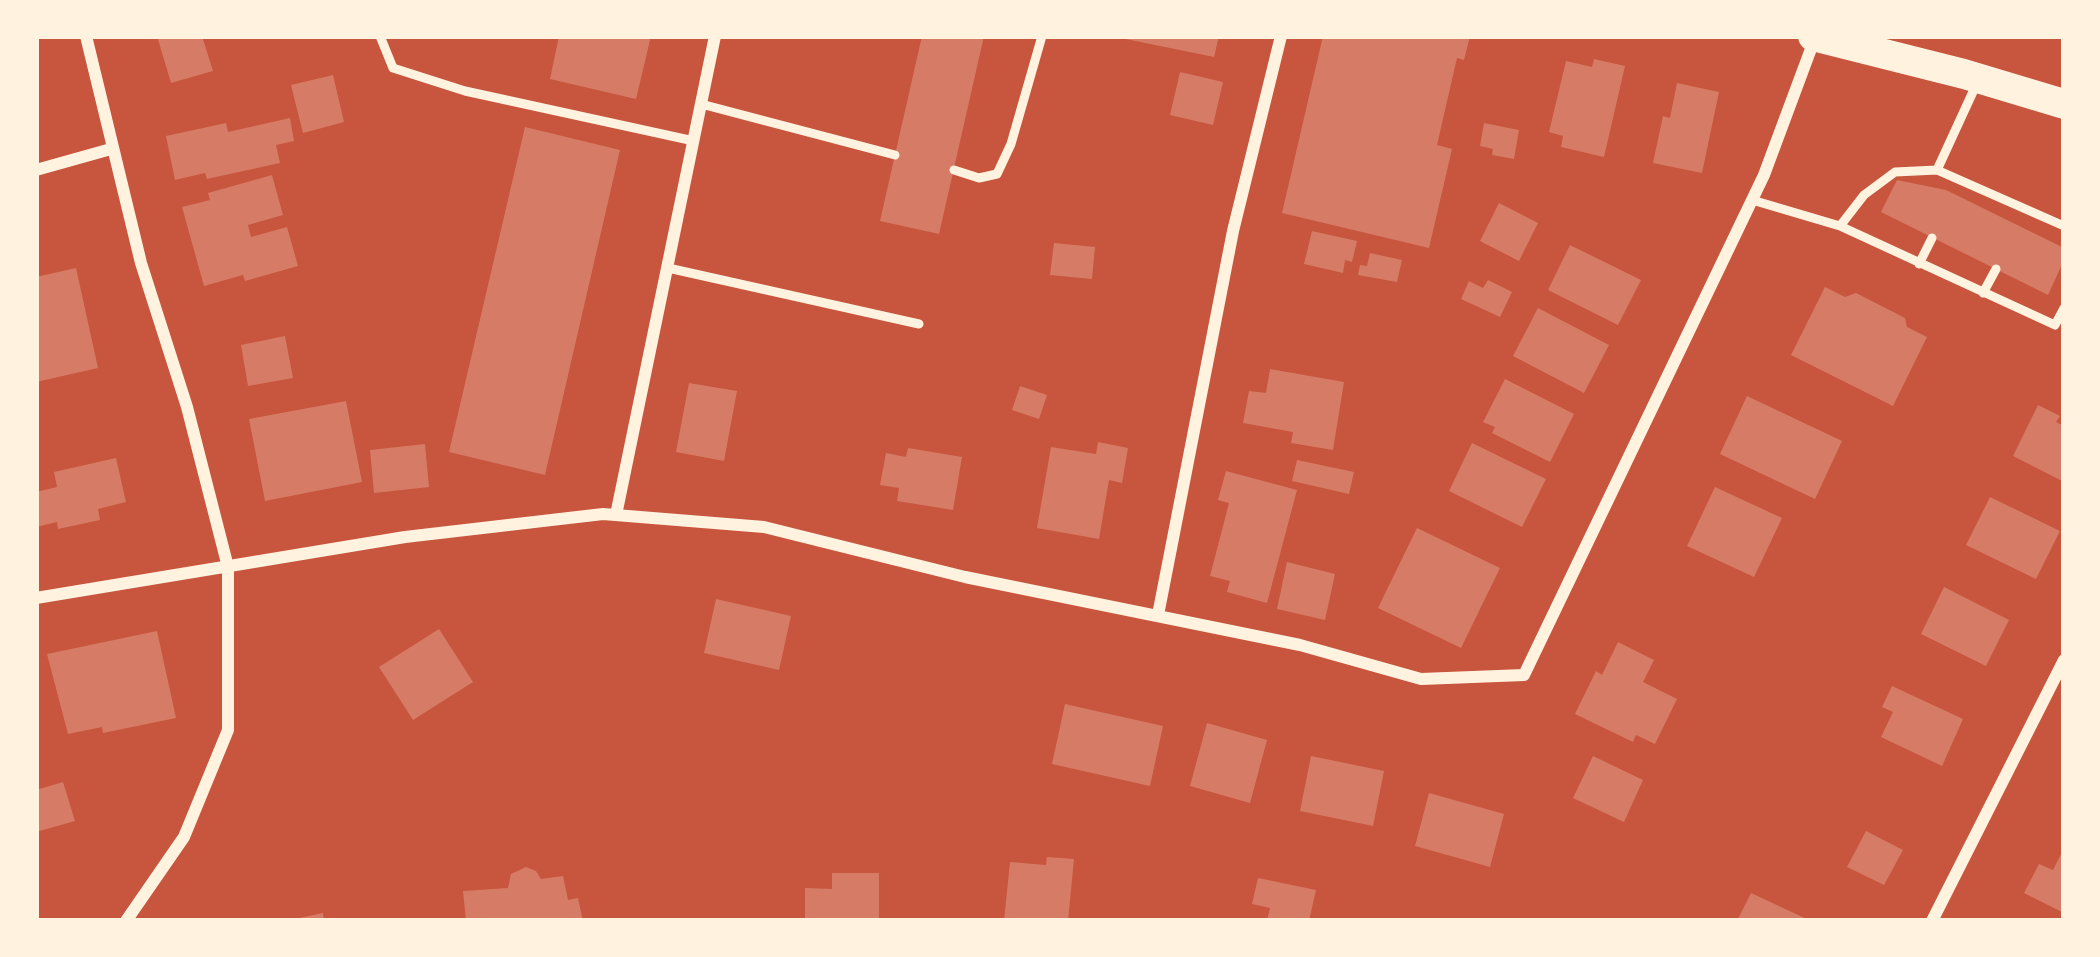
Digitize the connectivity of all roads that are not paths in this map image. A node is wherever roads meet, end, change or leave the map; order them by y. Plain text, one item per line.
1 (86, 36) edge
2 (380, 36) edge
3 (716, 36) edge
4 (1042, 36) edge
5 (1281, 36) edge
6 (1814, 36) edge
7 (1979, 78) junction
8 (701, 104) junction
9 (2064, 104) edge
10 (694, 141) junction
11 (112, 149) junction
12 (895, 155) dead end
13 (36, 170) edge
14 (953, 170) dead end
15 (1937, 170) junction
16 (1962, 182) junction
17 (1956, 195) dead end
18 (1752, 200) junction
19 (2028, 210) junction
20 (1840, 226) junction
21 (2019, 226) dead end
22 (2064, 226) edge
23 (1932, 238) dead end
24 (1919, 263) junction
25 (668, 268) junction
26 (1996, 269) dead end
27 (1983, 292) junction
28 (2064, 308) edge
29 (919, 324) dead end
30 (616, 515) junction
31 (228, 567) junction
32 (36, 598) edge
33 (1158, 615) junction
34 (2064, 660) edge
35 (126, 921) edge
36 (1932, 921) edge

1 - 11 street
2 - 10 lane
3 - 8 street
4 - 14 lane
5 - 33 street
6 - 7 main road
6 - 18 street
7 - 9 main road
7 - 15 lane
8 - 10 street
8 - 12 lane
10 - 25 street
11 - 13 street
11 - 31 street
15 - 16 lane
15 - 20 lane
16 - 17 lane
16 - 19 lane
18 - 20 lane
18 - 33 street
19 - 21 lane
19 - 22 lane
20 - 24 lane
23 - 24 lane
24 - 27 lane
25 - 29 lane
25 - 30 street
26 - 27 lane
27 - 28 lane
30 - 31 street
30 - 33 street
31 - 32 street
31 - 35 street
34 - 36 street

